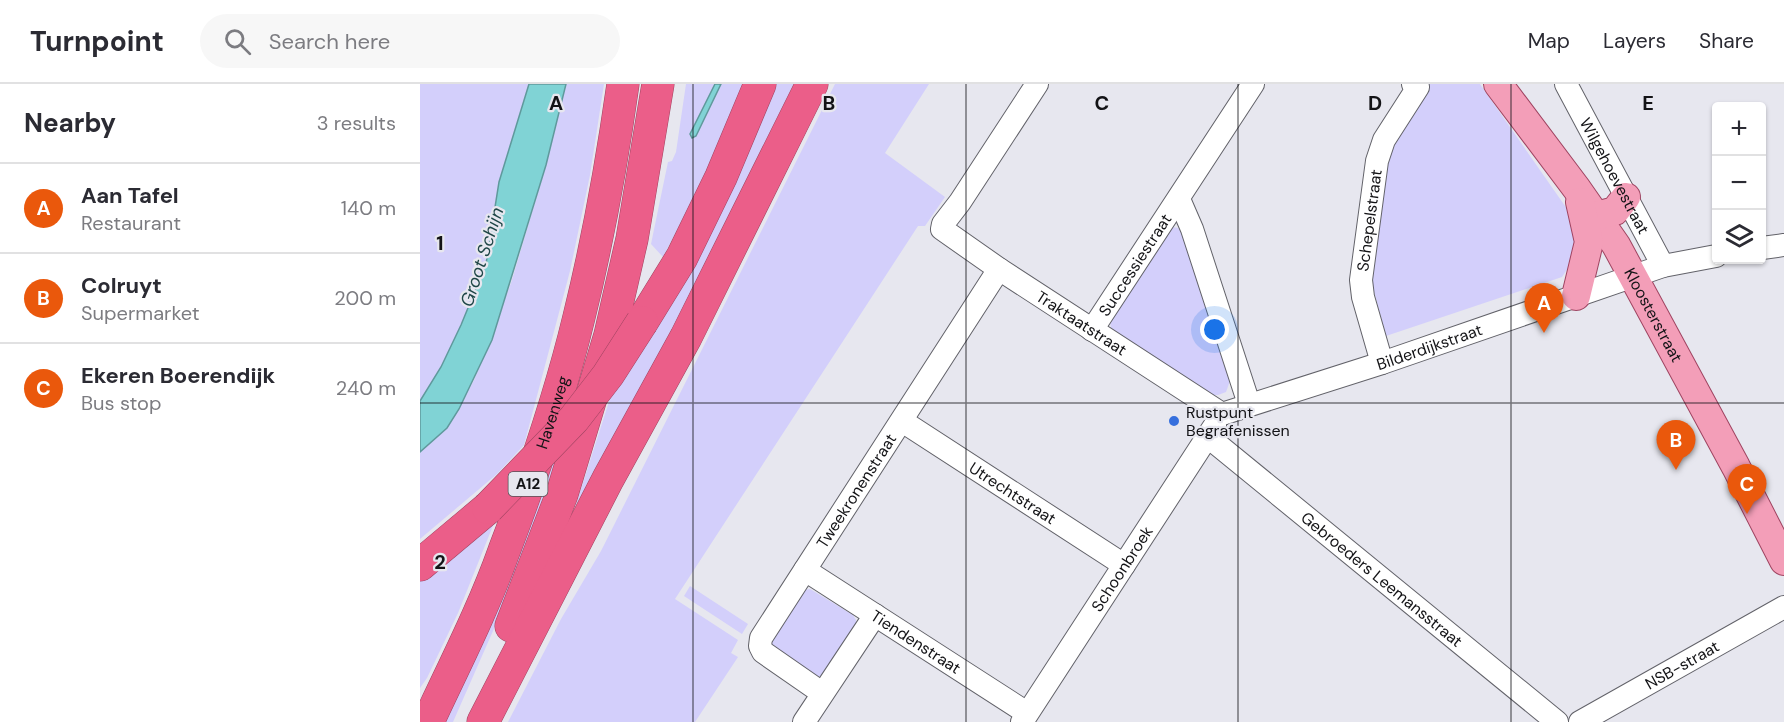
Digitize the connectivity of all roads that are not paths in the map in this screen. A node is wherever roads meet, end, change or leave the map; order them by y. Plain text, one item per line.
1 (623, 84) edge
2 (658, 84) edge
3 (760, 84) edge
4 (812, 84) edge
5 (1037, 84) edge
6 (1253, 84) edge
7 (1498, 84) edge
8 (1566, 84) edge
9 (1416, 86) edge
10 (1577, 189) junction
11 (1626, 197) junction
12 (1179, 200) junction
13 (1596, 216) junction
14 (1784, 244) edge
15 (1766, 247) edge
16 (1712, 257) edge
17 (1663, 266) junction
18 (999, 269) junction
19 (1634, 276) junction
20 (1576, 296) junction
21 (1092, 330) junction
22 (1382, 363) junction
23 (1250, 404) junction
24 (1222, 414) junction
25 (902, 421) junction
26 (1207, 436) junction
27 (1784, 561) edge
28 (420, 565) edge
29 (1124, 565) junction
30 (805, 570) junction
31 (1784, 608) edge
32 (875, 615) junction
33 (822, 693) junction
34 (1024, 718) edge
35 (428, 722) edge
36 (467, 722) edge
37 (483, 722) edge
38 (804, 722) edge
39 (1557, 722) edge
40 (1580, 722) edge

1 - 35 highway, Havenweg / A12
2 - 36 highway, Havenweg / A12
3 - 28 highway, bridge
4 - 37 highway
5 - 18 street, Traktaatstraat
6 - 12 street, Successiestraat
7 - 10 main road, Kloosterstraat
8 - 11 street, Wilgehoevestraat
9 - 22 street, Schepelstraat
10 - 13 main road, Kloosterstraat
10 - 20 main road
11 - 13 main road
11 - 17 street, Wilgehoevestraat
12 - 21 street, Successiestraat
12 - 23 street, Successiestraat
13 - 19 main road, Kloosterstraat
14 - 15 street
16 - 17 street, Bilderdijkstraat
17 - 19 street, Bilderdijkstraat
18 - 21 street, Traktaatstraat
18 - 25 street, Tweekronenstraat
19 - 20 street, Bilderdijkstraat
19 - 27 main road, Kloosterstraat
20 - 22 street, Bilderdijkstraat
21 - 24 street, Traktaatstraat
22 - 23 street, Bilderdijkstraat
23 - 24 street, Bilderdijkstraat
24 - 26 street, Schoonbroek
25 - 29 street, Utrechtstraat
25 - 30 street, Tweekronenstraat
26 - 29 street, Schoonbroek
26 - 39 street, Gebroeders Leemansstraat
29 - 34 street, Schoonbroek
30 - 32 street, Tiendenstraat
30 - 33 street, Tweekronenstraat
31 - 40 street, NSB-straat
32 - 33 street
32 - 34 street, Tiendenstraat
33 - 38 street

